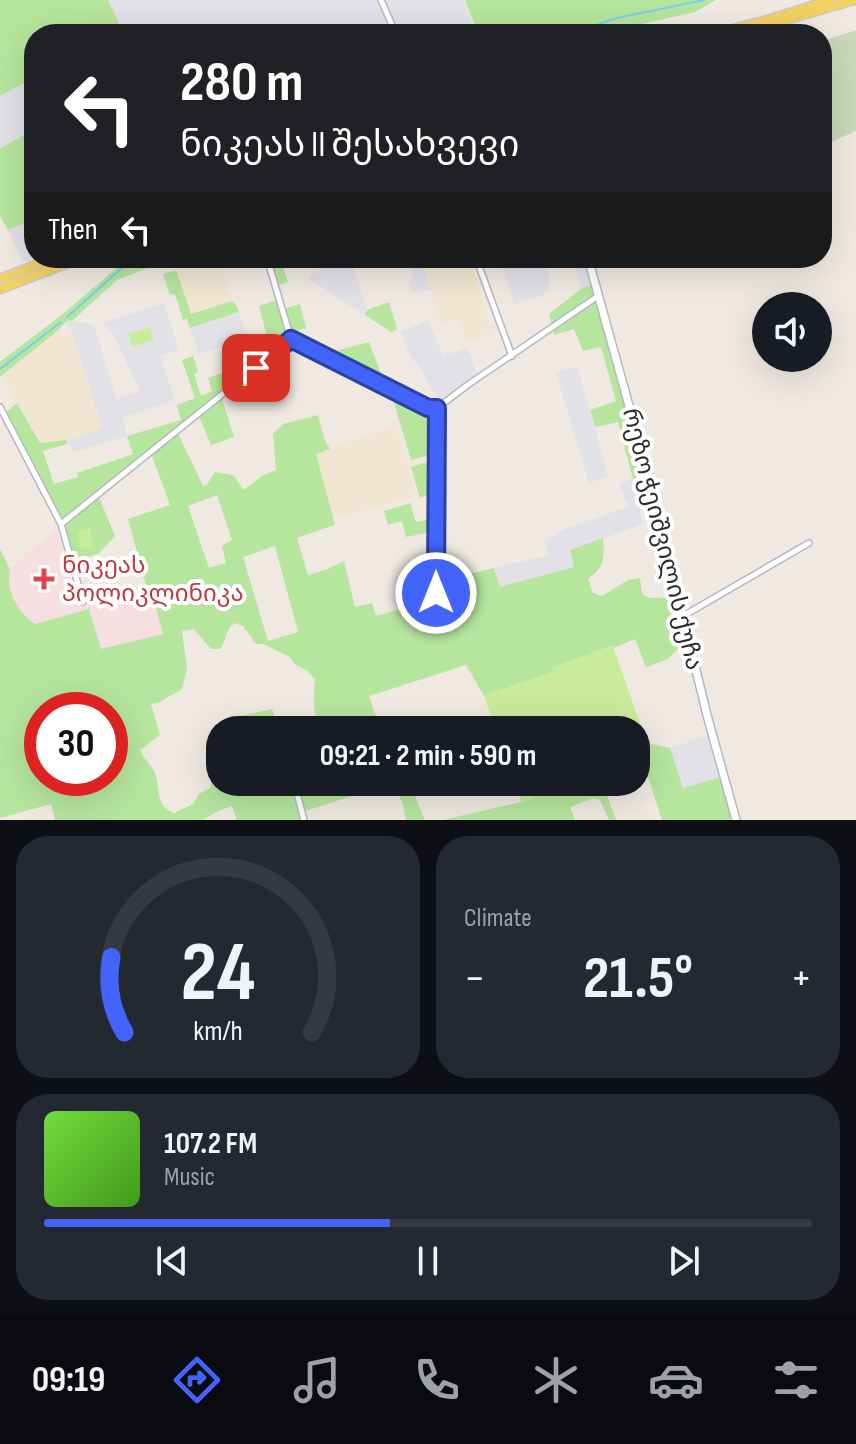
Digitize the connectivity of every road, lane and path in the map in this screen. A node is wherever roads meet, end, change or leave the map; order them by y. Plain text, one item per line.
1 (381, 0) edge
2 (830, 0) edge
3 (854, 0) edge
4 (392, 24) edge
5 (752, 24) edge
6 (772, 24) edge
7 (35, 268) edge
8 (49, 268) edge
9 (270, 268) edge
10 (480, 268) edge
11 (591, 268) edge
12 (0, 279) edge
13 (14, 279) junction
14 (0, 289) edge
15 (599, 295) junction
16 (291, 339) junction
17 (512, 356) junction
18 (0, 407) edge
19 (437, 408) junction
20 (61, 524) junction
21 (809, 543) dead end
22 (436, 593) dead end
23 (83, 602) dead end
24 (683, 616) junction
25 (298, 796) edge
26 (304, 820) edge
27 (736, 820) edge

1 - 4 street
2 - 5 main road
3 - 6 main road
7 - 13 main road
8 - 13 main road
9 - 16 street
10 - 17 street
11 - 15 main road, რეზო ჭეიშვილის ქუჩა
12 - 13 main road
13 - 14 main road
15 - 17 street
15 - 24 main road, რეზო ჭეიშვილის ქუჩა
16 - 19 street
16 - 20 street
17 - 19 street
18 - 20 street
19 - 22 street
20 - 23 street
21 - 24 street
24 - 27 main road, რეზო ჭეიშვილის ქუჩა
25 - 26 street

